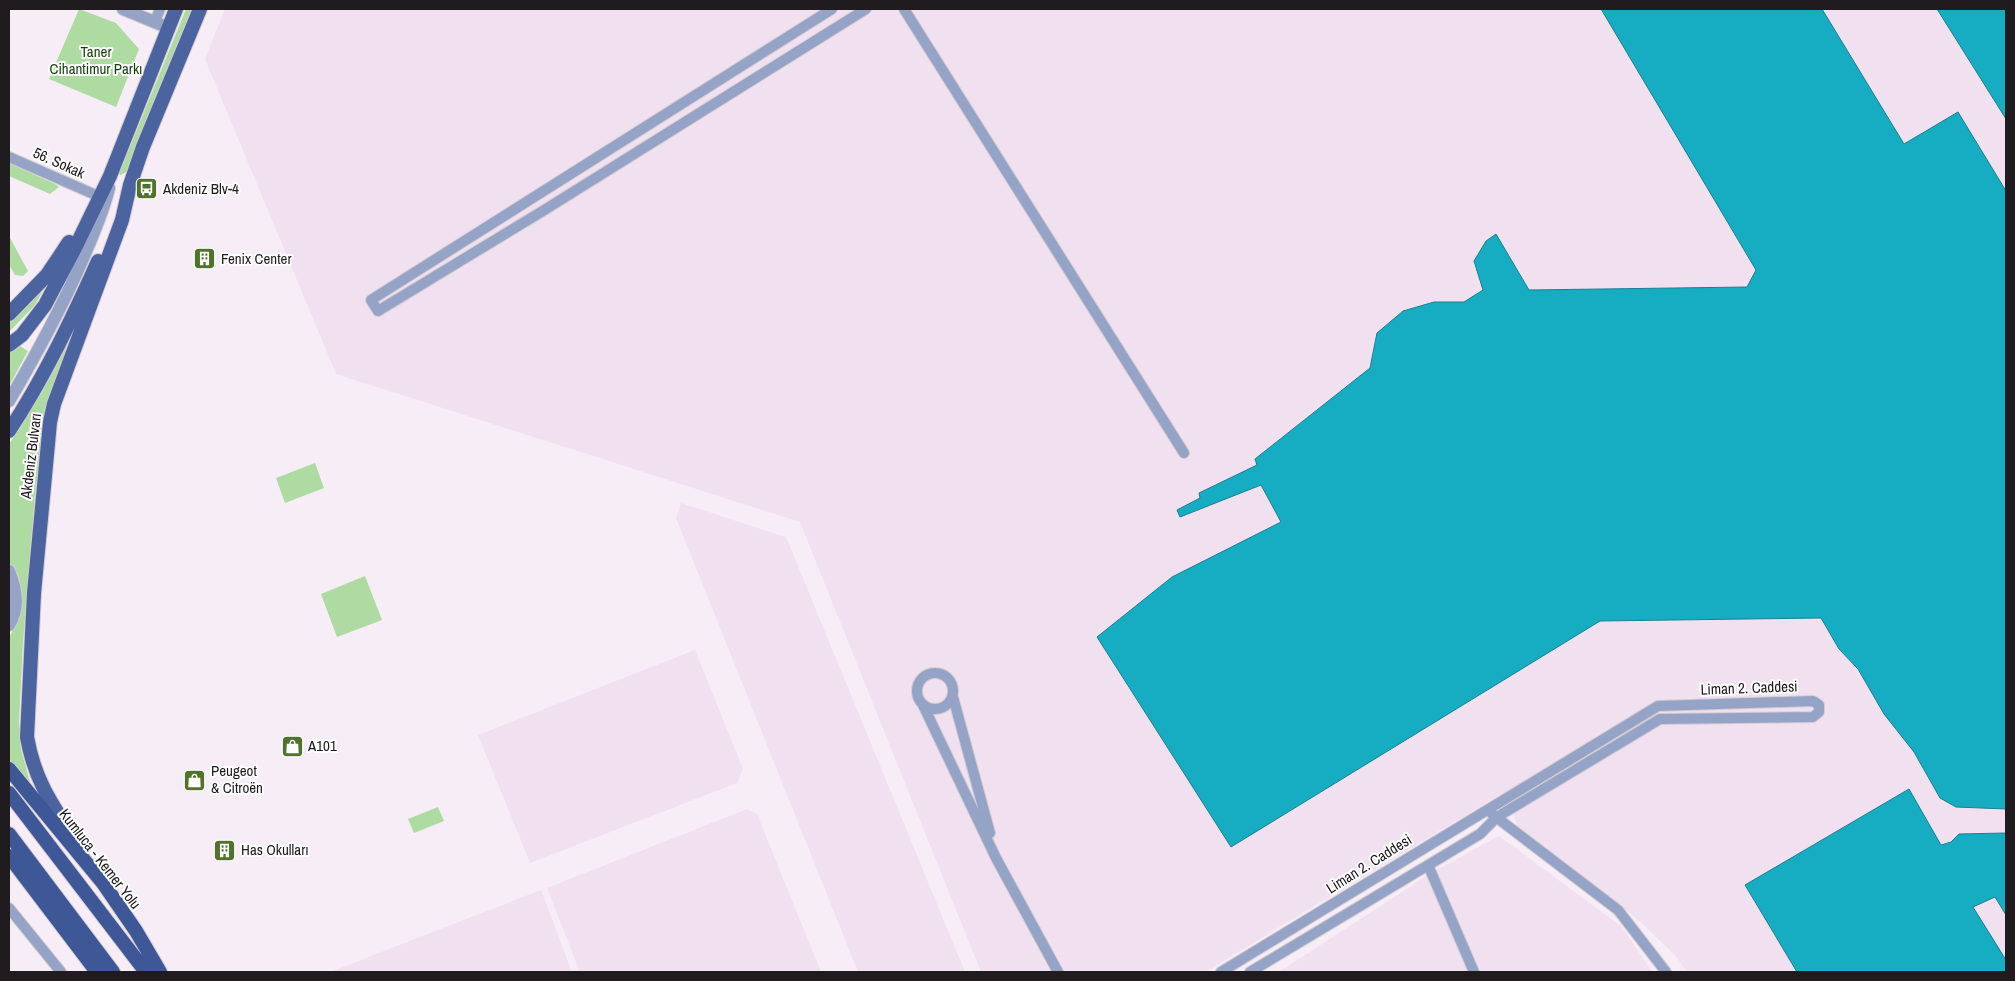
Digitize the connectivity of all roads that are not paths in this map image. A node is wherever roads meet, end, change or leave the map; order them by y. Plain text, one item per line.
1 (123, 9) edge
2 (160, 9) edge
3 (176, 9) edge
4 (200, 9) edge
5 (832, 9) edge
6 (866, 9) edge
7 (904, 9) edge
8 (154, 21) junction
9 (169, 28) junction
10 (9, 157) edge
11 (110, 176) junction
12 (130, 185) junction
13 (98, 196) junction
14 (9, 314) edge
15 (9, 345) edge
16 (9, 401) edge
17 (9, 431) edge
18 (1184, 453) dead end
19 (9, 570) edge
20 (9, 625) edge
21 (952, 697) junction
22 (923, 705) junction
23 (9, 769) edge
24 (9, 793) edge
25 (1485, 810) junction
26 (1497, 817) junction
27 (9, 834) edge
28 (9, 856) edge
29 (1409, 857) junction
30 (996, 858) junction
31 (1428, 864) junction
32 (9, 865) edge
33 (1417, 871) junction
34 (103, 883) junction
35 (9, 908) edge
36 (61, 972) edge
37 (96, 972) edge
38 (113, 972) edge
39 (146, 972) edge
40 (160, 972) edge
41 (1058, 972) edge
42 (1221, 972) edge
43 (1250, 972) edge
44 (1474, 972) edge
45 (1666, 972) edge

1 - 8 street
2 - 8 street
3 - 9 main road
4 - 12 main road, Akdeniz Bulvarı
5 - 6 street
7 - 18 street
8 - 9 street
9 - 11 main road
10 - 13 street, 56. Sokak
11 - 13 main road
11 - 15 main road
11 - 16 street
12 - 17 main road
12 - 34 main road, Akdeniz Bulvarı
13 - 14 main road
19 - 20 street
21 - 22 street
21 - 22 street
21 - 30 street
22 - 30 street
23 - 34 highway, Kumluca - Kemer Yolu
24 - 39 highway, Kumluca - Kemer Yolu
25 - 26 street
25 - 26 street, Liman 2. Caddesi
25 - 29 street, Liman 2. Caddesi
26 - 31 street, Liman 2. Caddesi
26 - 45 street
27 - 38 highway
28 - 37 highway
29 - 33 street
29 - 42 street, Liman 2. Caddesi
30 - 41 street
31 - 33 street, Liman 2. Caddesi
31 - 44 street
32 - 37 main road
33 - 43 street, Liman 2. Caddesi
34 - 40 highway, Kumluca - Kemer Yolu
35 - 36 street

